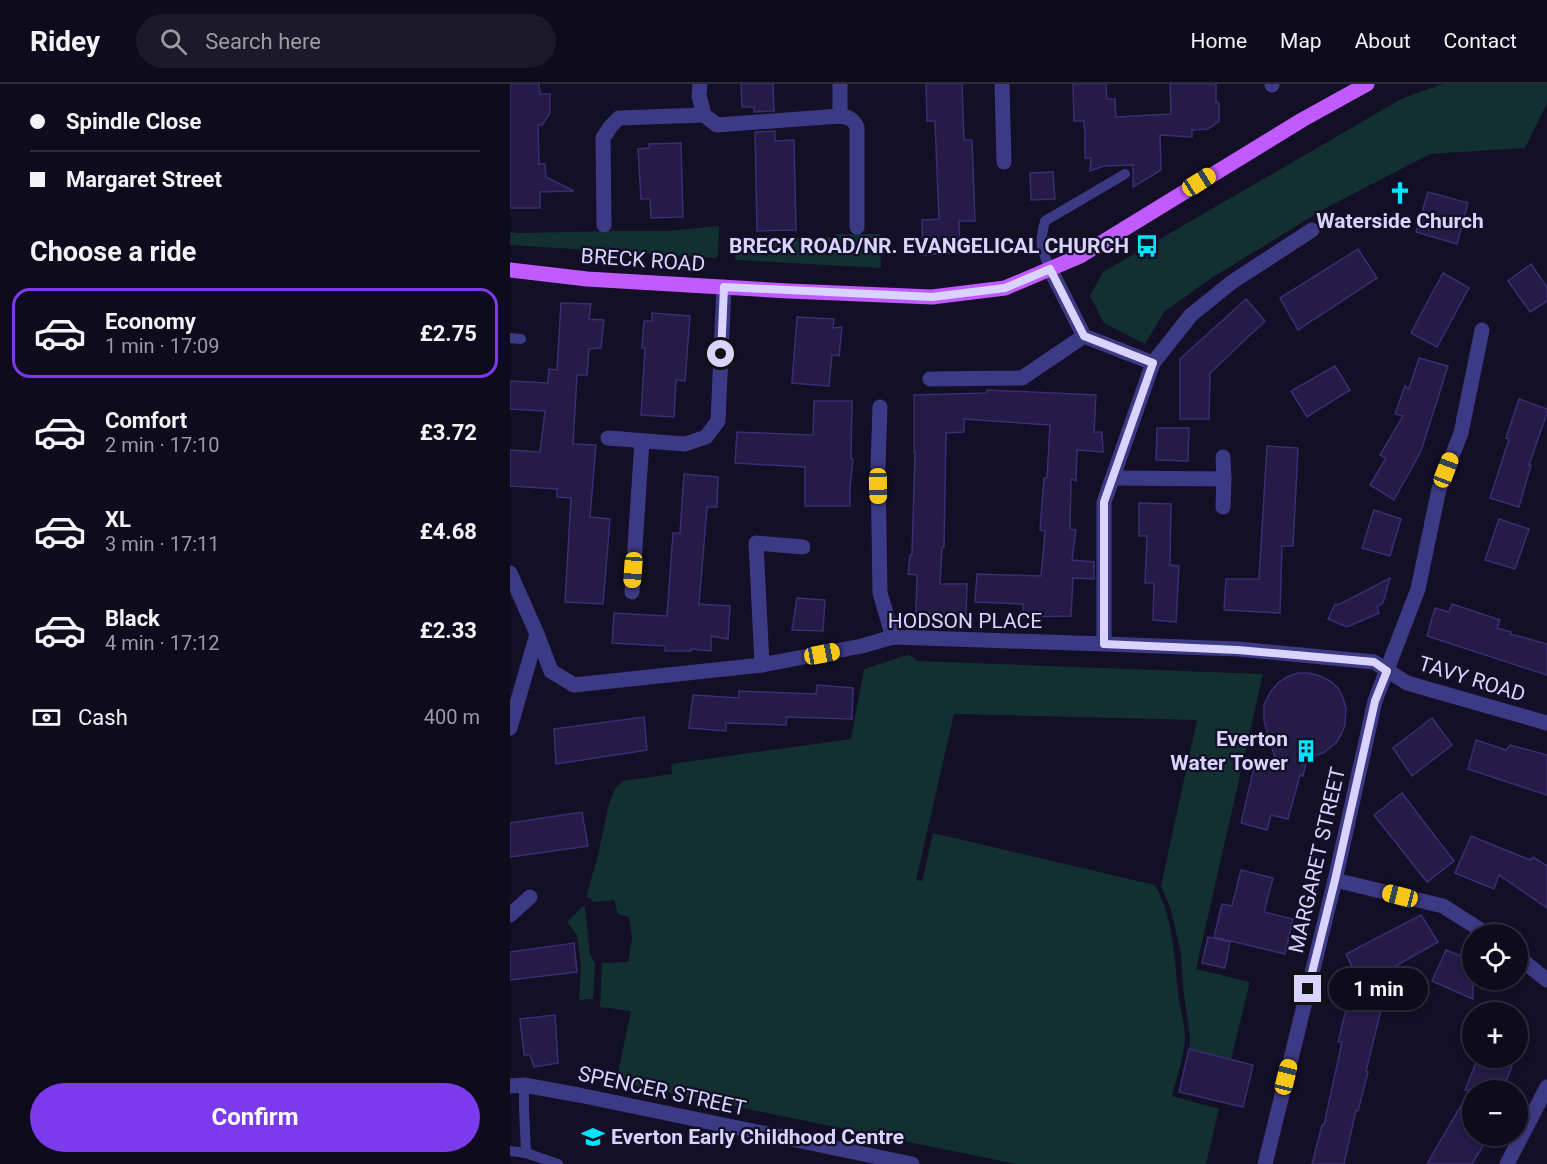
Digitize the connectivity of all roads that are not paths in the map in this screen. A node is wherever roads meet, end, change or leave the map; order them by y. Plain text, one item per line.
1 (699, 84) edge
2 (840, 84) edge
3 (1002, 84) edge
4 (1367, 84) edge
5 (705, 115) junction
6 (840, 116) junction
7 (1004, 162) dead end
8 (1125, 174) dead end
9 (604, 225) dead end
10 (857, 227) dead end
11 (1312, 231) dead end
12 (1050, 269) junction
13 (510, 270) edge
14 (724, 287) junction
15 (1482, 330) dead end
16 (1084, 336) junction
17 (1153, 363) junction
18 (930, 379) dead end
19 (879, 407) dead end
20 (608, 438) dead end
21 (642, 441) junction
22 (1223, 457) dead end
23 (1113, 478) junction
24 (1224, 479) junction
25 (1223, 507) dead end
26 (802, 547) dead end
27 (510, 573) edge
28 (632, 592) dead end
29 (537, 634) junction
30 (894, 638) junction
31 (1104, 644) junction
32 (762, 666) junction
33 (1387, 671) junction
34 (1547, 723) edge
35 (510, 728) edge
36 (1335, 880) junction
37 (530, 897) dead end
38 (510, 915) edge
39 (1472, 924) edge
40 (1528, 965) edge
41 (1547, 980) edge
42 (517, 1085) edge
43 (1547, 1087) edge
44 (510, 1150) edge
45 (526, 1153) junction
46 (558, 1164) edge
47 (912, 1164) edge
48 (1265, 1164) edge
49 (1507, 1164) edge

1 - 5 street
2 - 6 street
3 - 7 street
4 - 12 main road, BRECK ROAD
5 - 6 street
5 - 9 street
6 - 10 street
8 - 12 lane
11 - 17 street
12 - 14 main road, BRECK ROAD
12 - 16 street
13 - 14 main road, BRECK ROAD
14 - 21 street
15 - 33 street, MARGARET STREET
16 - 17 street
16 - 18 street
17 - 23 street
19 - 30 street
20 - 21 street
21 - 28 street
22 - 24 street
23 - 24 street
23 - 31 street
24 - 25 street
26 - 32 street
27 - 29 street, HODSON PLACE
29 - 32 street, HODSON PLACE
29 - 35 street
30 - 31 street, HODSON PLACE
30 - 32 street, HODSON PLACE
31 - 33 street, HODSON PLACE
33 - 34 street, TAVY ROAD
33 - 36 street, MARGARET STREET
36 - 39 street
36 - 48 street, MARGARET STREET
37 - 38 street
40 - 41 street
42 - 45 lane
42 - 47 street, SPENCER STREET
43 - 49 street
44 - 45 lane
45 - 46 lane

